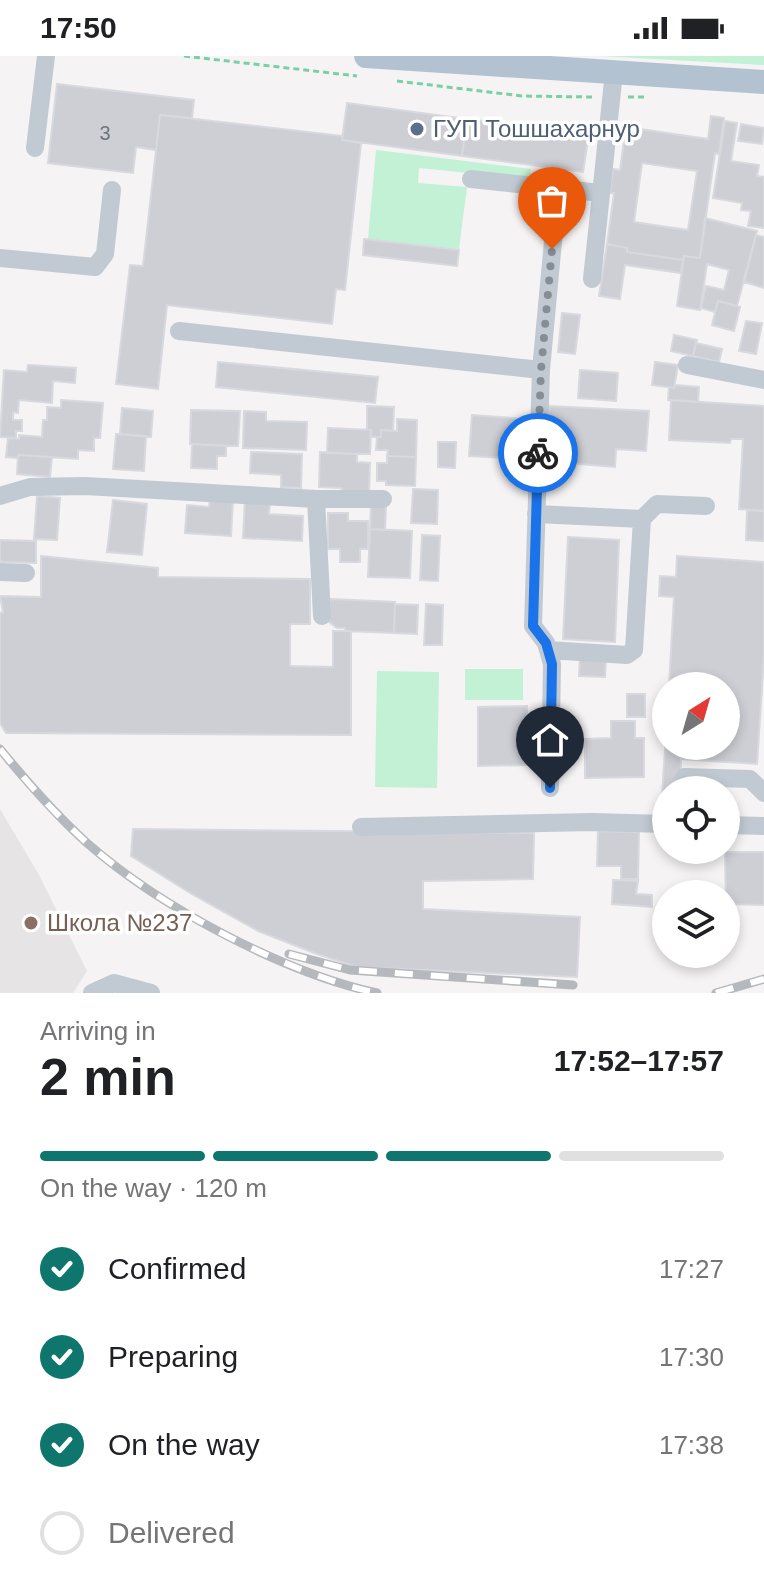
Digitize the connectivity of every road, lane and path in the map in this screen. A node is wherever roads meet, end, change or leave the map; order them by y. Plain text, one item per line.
1 (46, 56) edge
2 (368, 56) edge
3 (614, 72) junction
4 (764, 82) edge
5 (35, 148) dead end
6 (471, 179) dead end
7 (558, 188) junction
8 (112, 190) dead end
9 (601, 193) junction
10 (0, 258) edge
11 (592, 279) dead end
12 (179, 331) dead end
13 (687, 365) dead end
14 (541, 370) junction
15 (764, 380) edge
16 (0, 496) edge
17 (316, 499) junction
18 (383, 499) dead end
19 (706, 506) dead end
20 (536, 514) junction
21 (642, 519) junction
22 (0, 572) edge
23 (26, 573) dead end
24 (322, 616) dead end
25 (548, 650) junction
26 (740, 779) edge
27 (550, 788) dead end
28 (764, 793) edge
29 (652, 824) edge
30 (740, 825) edge
31 (764, 826) edge
32 (361, 827) dead end
33 (92, 993) edge
34 (151, 993) edge

1 - 5 street
2 - 3 main road
3 - 4 main road
3 - 9 street
6 - 7 street
7 - 9 street
7 - 14 street
8 - 10 street
9 - 11 street
12 - 14 street
13 - 15 street
14 - 20 street
16 - 17 street
17 - 18 street
17 - 24 street
19 - 21 street
20 - 21 street
20 - 25 street
21 - 25 street
22 - 23 street
25 - 27 street
26 - 28 street
29 - 32 street
30 - 31 street
33 - 34 street

